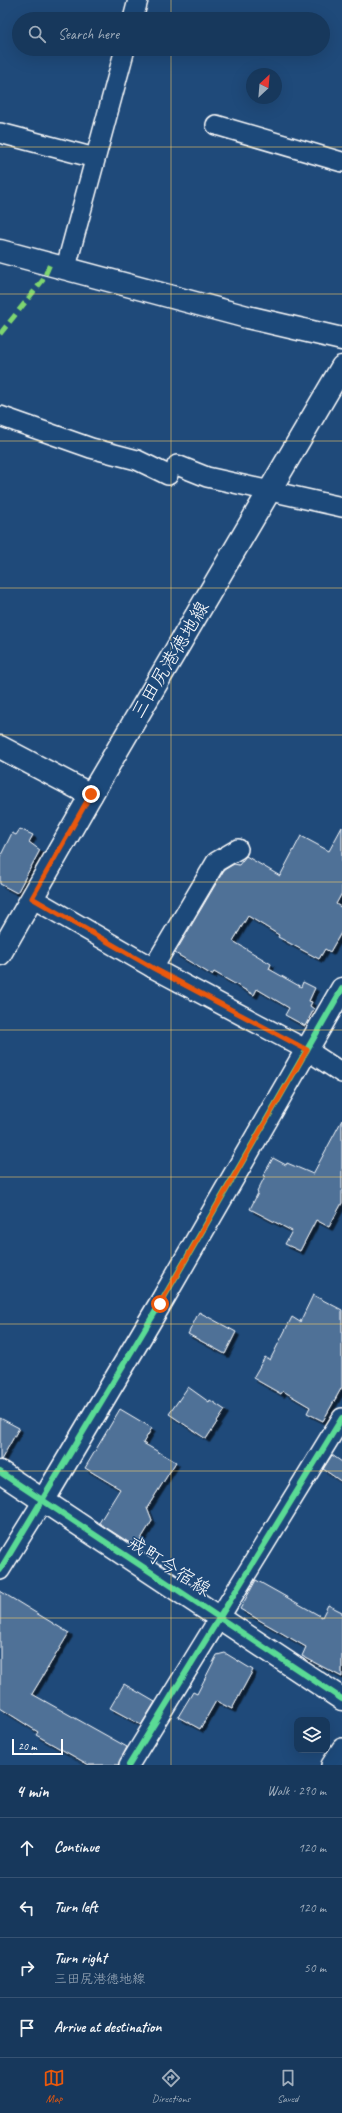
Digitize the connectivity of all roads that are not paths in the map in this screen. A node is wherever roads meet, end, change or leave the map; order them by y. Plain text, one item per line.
1 (138, 0) edge
2 (135, 12) edge
3 (123, 56) edge
4 (216, 125) dead end
5 (0, 133) edge
6 (95, 158) junction
7 (342, 162) edge
8 (0, 250) edge
9 (66, 267) junction
10 (342, 339) edge
11 (342, 367) edge
12 (0, 416) edge
13 (270, 491) junction
14 (342, 507) edge
15 (0, 747) edge
16 (91, 794) junction
17 (238, 849) dead end
18 (32, 898) junction
19 (0, 954) edge
20 (153, 968) junction
21 (342, 989) edge
22 (307, 1050) junction
23 (342, 1072) edge
24 (342, 1418) edge
25 (0, 1472) edge
26 (43, 1501) junction
27 (0, 1570) edge
28 (221, 1618) junction
29 (342, 1699) edge
30 (342, 1748) edge
31 (130, 1765) edge
32 (331, 1765) edge

1 - 2 street
3 - 6 street
4 - 7 street
5 - 6 street
6 - 9 street
8 - 9 street
9 - 10 street
11 - 13 street, 三田尻港徳地線
12 - 13 street
13 - 14 street
13 - 16 street, 三田尻港徳地線
15 - 16 street
16 - 18 street, 三田尻港徳地線
17 - 20 street
18 - 19 street, 三田尻港徳地線
18 - 20 street
20 - 22 street
21 - 22 street
22 - 23 street
22 - 26 street
24 - 28 street
25 - 26 street, 戒町今宿線
26 - 27 street
26 - 28 street, 戒町今宿線
28 - 29 street, 戒町今宿線
28 - 31 street
30 - 32 street

